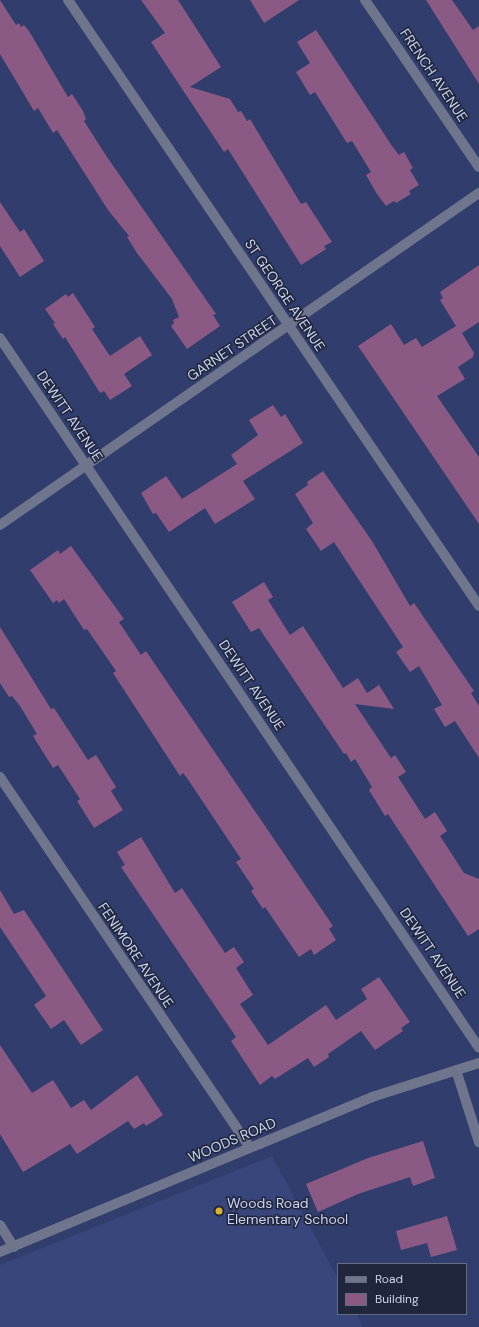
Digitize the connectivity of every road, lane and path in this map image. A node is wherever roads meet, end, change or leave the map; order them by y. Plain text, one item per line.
1 (68, 0) edge
2 (365, 0) edge
3 (479, 167) edge
4 (479, 193) edge
5 (290, 326) junction
6 (0, 338) edge
7 (87, 465) junction
8 (0, 525) edge
9 (479, 606) edge
10 (0, 778) edge
11 (479, 1048) edge
12 (479, 1063) edge
13 (456, 1070) junction
14 (479, 1142) edge
15 (250, 1147) junction
16 (0, 1225) edge
17 (14, 1247) junction
18 (0, 1252) edge

1 - 5 street, ST GEORGE AVENUE
2 - 3 street, FRENCH AVENUE
4 - 5 street, GARNET STREET
5 - 7 street, GARNET STREET
5 - 9 street, ST GEORGE AVENUE
6 - 7 street, DEWITT AVENUE
7 - 8 street, GARNET STREET
7 - 11 street, DEWITT AVENUE
10 - 15 street, FENIMORE AVENUE
12 - 13 street, WOODS ROAD
13 - 14 street
13 - 15 street, WOODS ROAD
15 - 17 street, WOODS ROAD
16 - 17 street
17 - 18 street, WOODS ROAD

